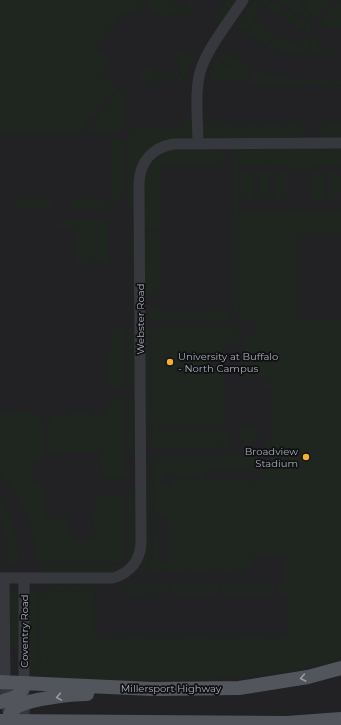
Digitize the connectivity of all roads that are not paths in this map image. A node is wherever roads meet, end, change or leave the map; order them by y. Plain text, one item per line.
1 (243, 0) edge
2 (341, 143) edge
3 (198, 144) junction
4 (2, 578) edge
5 (24, 578) junction
6 (341, 668) edge
7 (2, 682) edge
8 (24, 684) junction
9 (153, 688) junction
10 (3, 701) edge
11 (24, 704) junction
12 (341, 719) edge
13 (5, 722) edge
14 (24, 723) edge

1 - 3 street
2 - 3 street, Webster Road
3 - 5 street, Webster Road
4 - 5 street, Webster Road
4 - 7 street, Coventry Road
5 - 8 street, Coventry Road
6 -> 9 main road, Millersport Highway
7 - 8 main road, Millersport Highway
7 - 10 street, Coventry Road
8 - 9 main road, Millersport Highway
8 - 10 main road
8 - 11 street, Coventry Road
9 -> 11 main road
10 - 13 street, Coventry Road
11 - 13 main road
11 - 14 street, Coventry Road
12 - 14 main road
13 - 14 main road

